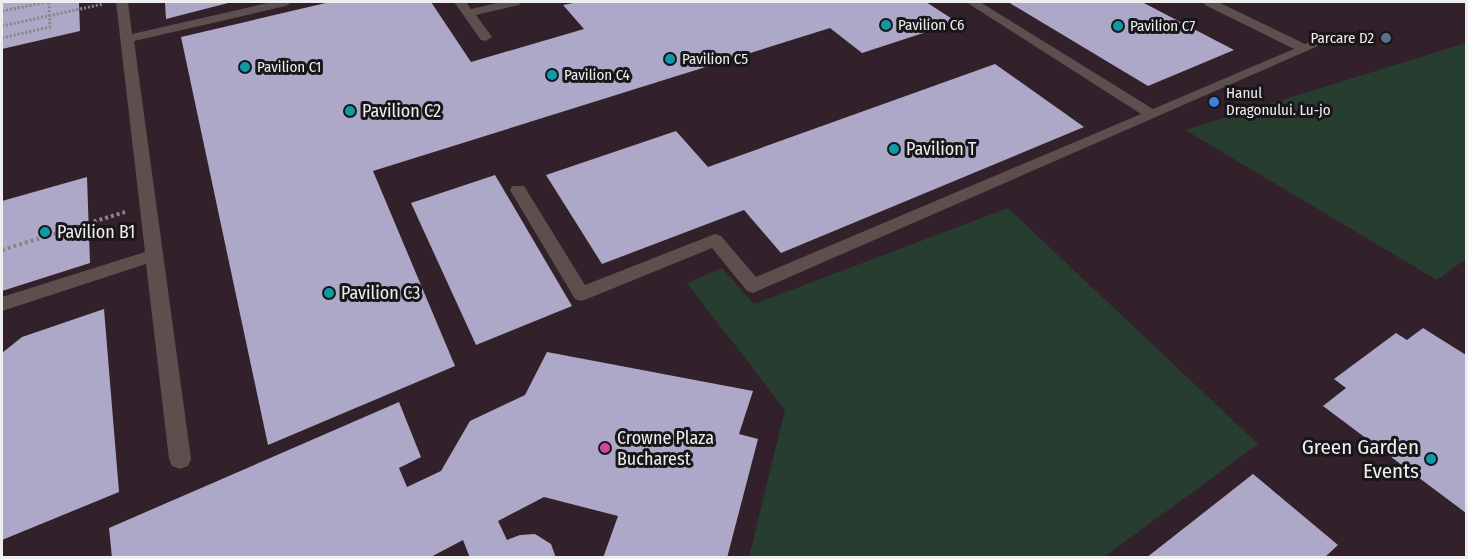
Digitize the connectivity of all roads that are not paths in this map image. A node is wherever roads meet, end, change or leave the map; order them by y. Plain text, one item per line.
1 (122, 2) edge
2 (286, 2) edge
3 (460, 2) edge
4 (515, 2) edge
5 (972, 2) edge
6 (1209, 2) edge
7 (469, 14) junction
8 (1335, 36) dead end
9 (486, 37) dead end
10 (127, 39) junction
11 (1304, 49) junction
12 (1152, 114) junction
13 (518, 190) dead end
14 (155, 255) junction
15 (2, 304) edge
16 (180, 459) dead end

1 - 10 lane
2 - 10 lane
3 - 7 lane
4 - 7 lane
5 - 12 lane
6 - 11 lane
7 - 9 lane
8 - 11 lane
10 - 14 lane
11 - 12 lane
12 - 13 lane
14 - 15 lane
14 - 16 lane

